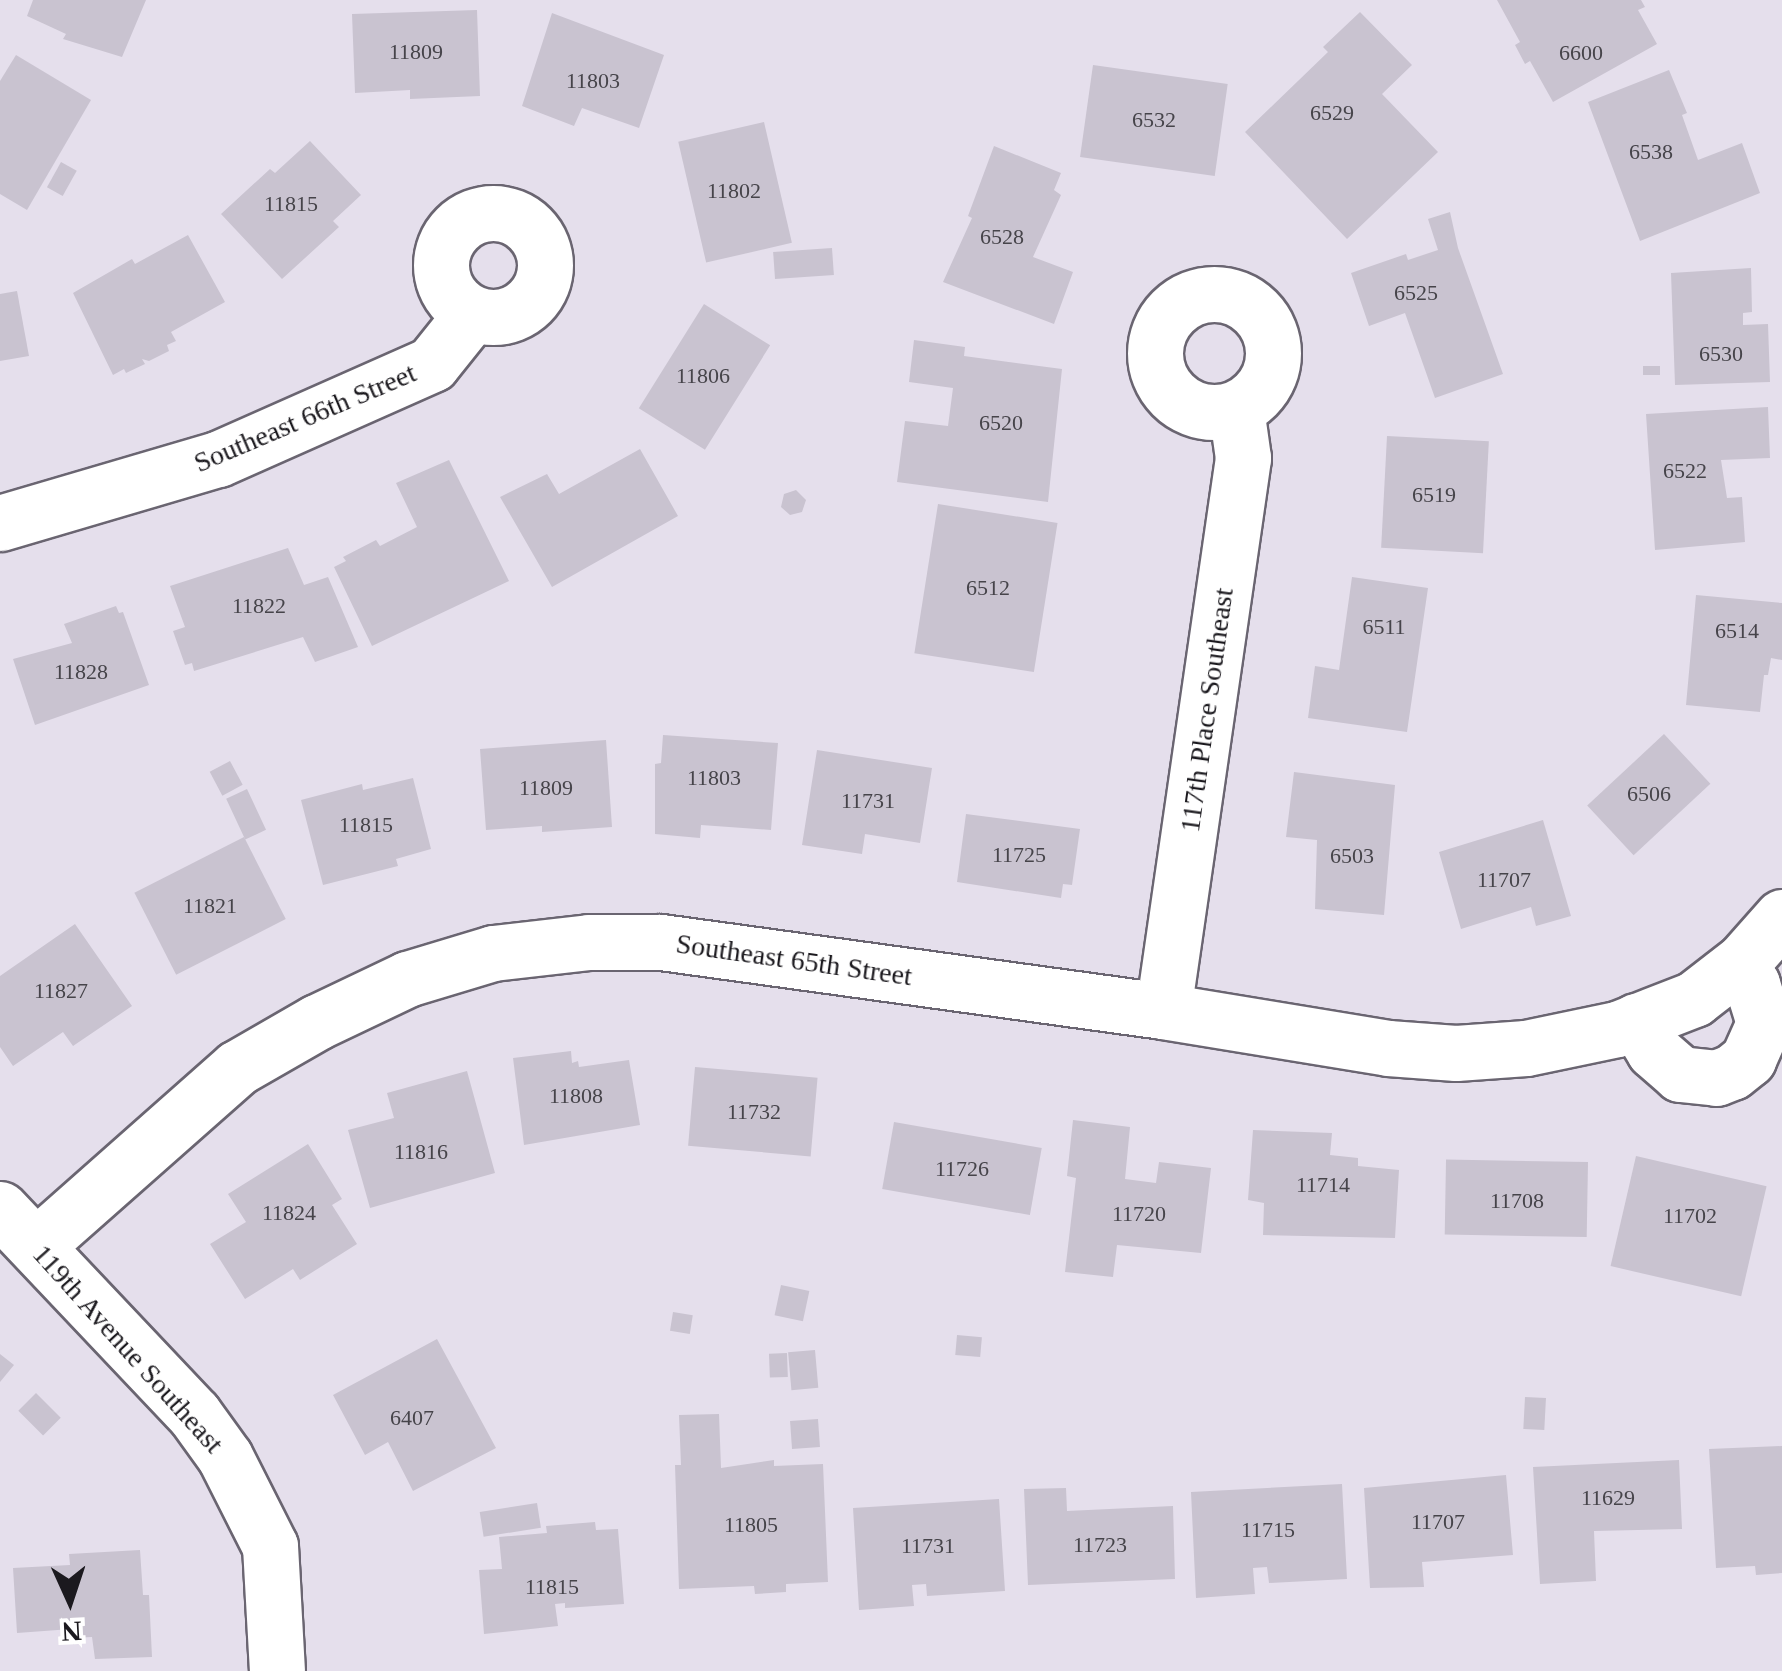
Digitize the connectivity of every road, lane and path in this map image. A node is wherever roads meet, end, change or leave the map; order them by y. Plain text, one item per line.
1 (472, 314) dead end
2 (1236, 408) dead end
3 (0, 523) edge
4 (1782, 918) edge
5 (1715, 983) junction
6 (1163, 1011) junction
7 (1636, 1021) junction
8 (18, 1228) edge
9 (277, 1671) edge

1 - 3 street, Southeast 66th Street
2 - 6 street, 117th Place Southeast
4 - 5 street
5 - 7 street, Southeast 65th Street
5 - 7 street
6 - 7 street, Southeast 65th Street
6 - 8 street, Southeast 65th Street
8 - 9 street, 119th Avenue Southeast

